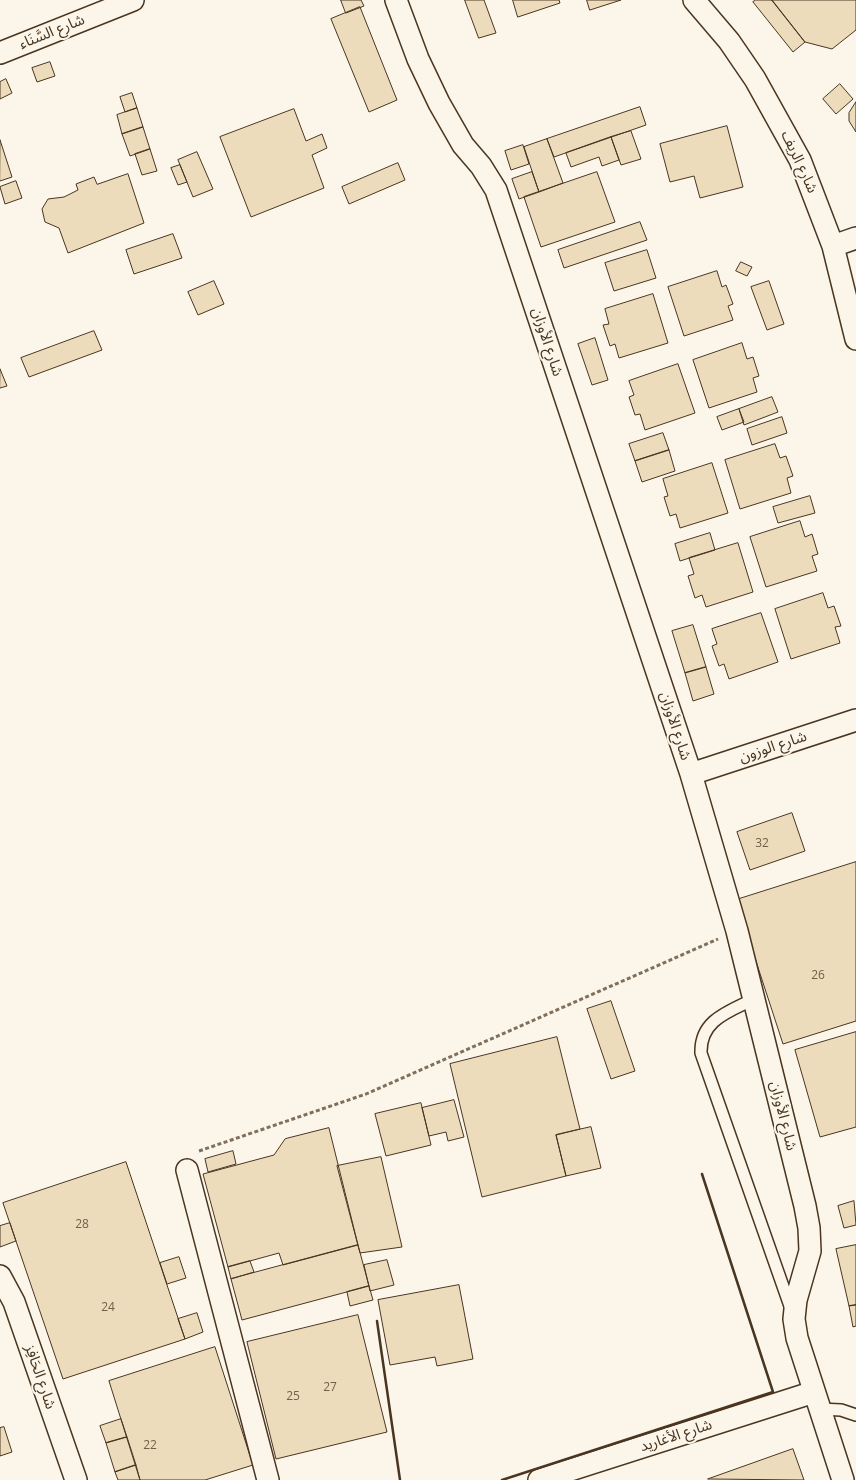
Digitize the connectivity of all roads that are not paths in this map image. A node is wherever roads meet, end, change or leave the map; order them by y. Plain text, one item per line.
1 (132, 0) edge
2 (396, 0) edge
3 (697, 1) edge
4 (0, 53) edge
5 (856, 238) edge
6 (833, 246) junction
7 (856, 339) edge
8 (856, 720) edge
9 (691, 774) junction
10 (754, 999) junction
11 (187, 1170) road end
12 (0, 1276) edge
13 (794, 1319) junction
14 (816, 1400) junction
15 (856, 1415) edge
16 (76, 1480) edge
17 (268, 1480) edge
18 (539, 1480) edge
19 (843, 1480) edge

1 - 4 street, شارع السَّنَاء
2 - 9 street, شارع الأوزان
3 - 6 street, شارع الريف
5 - 6 street
6 - 7 street, شارع الريف
8 - 9 street, شارع الوزون
9 - 10 street, شارع الأوزان
10 - 13 street, شارع الأوزان
10 - 13 lane
11 - 17 street
12 - 16 street, شارع الحَافِز
13 - 14 street, شارع الأوزان
14 - 15 lane
14 - 18 street, شارع الأغاريد
14 - 19 street, شارع الأوزان

